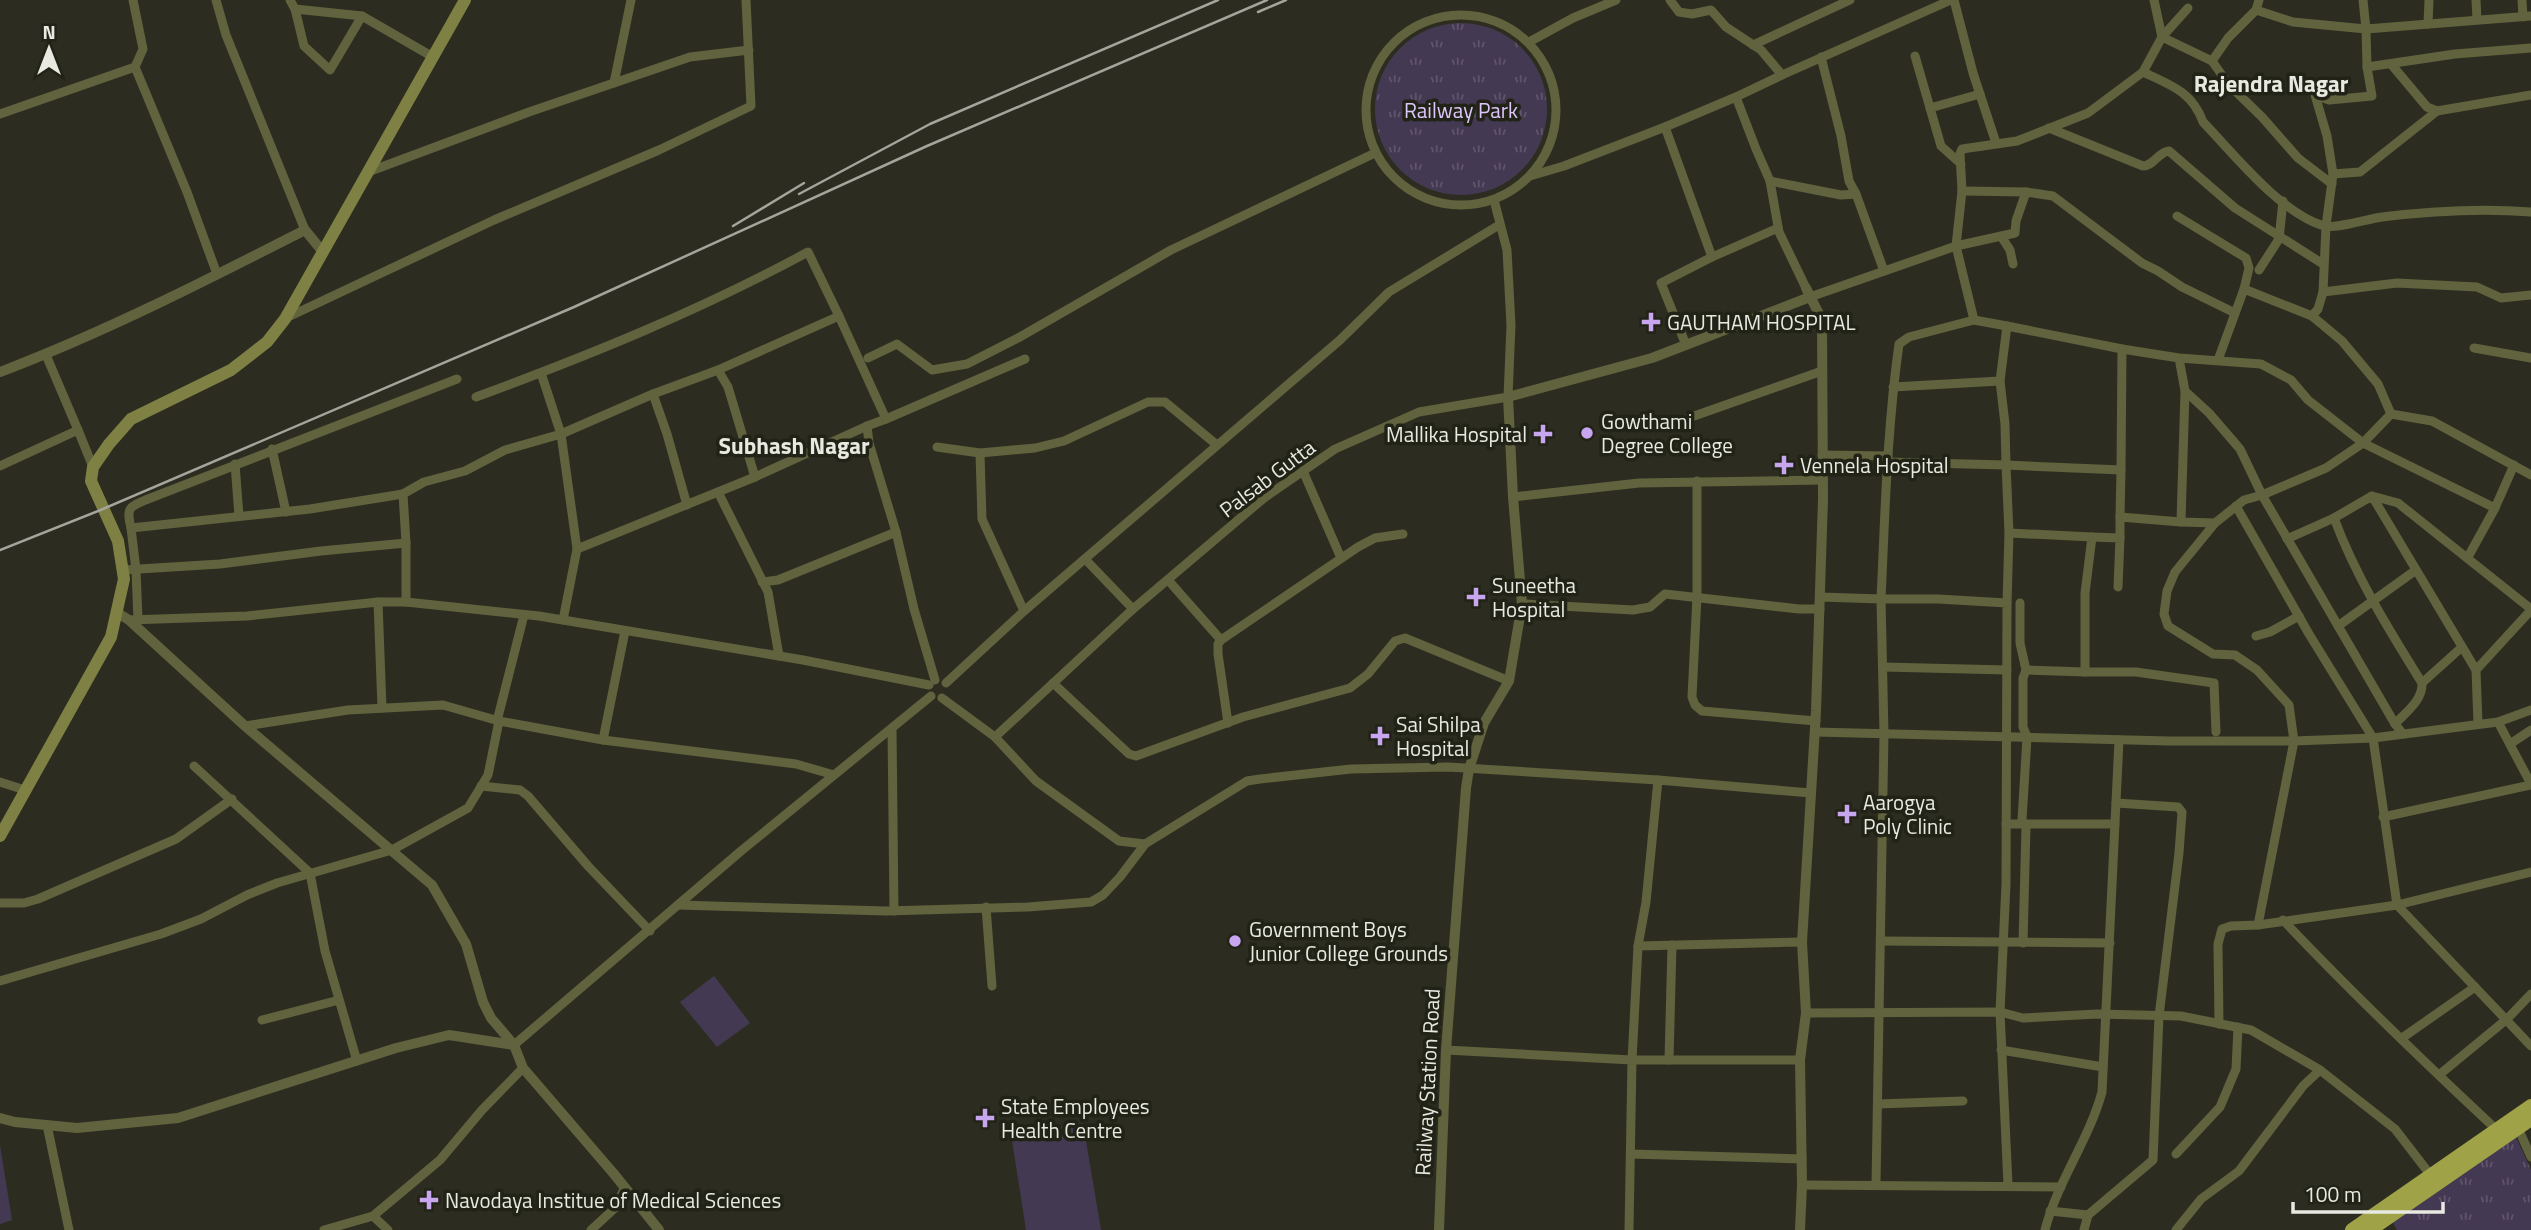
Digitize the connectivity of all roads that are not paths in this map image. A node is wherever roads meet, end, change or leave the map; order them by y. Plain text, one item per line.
1 (133, 0) edge
2 (216, 0) edge
3 (289, 0) edge
4 (465, 0) edge
5 (631, 0) edge
6 (746, 0) edge
7 (1616, 0) edge
8 (1670, 0) edge
9 (1953, 0) edge
10 (2154, 0) edge
11 (2363, 0) edge
12 (2429, 0) edge
13 (2476, 0) edge
14 (2522, 0) edge
15 (1846, 1) edge
16 (2258, 5) edge
17 (2188, 8) dead end
18 (295, 9) junction
19 (362, 16) junction
20 (2527, 16) edge
21 (2477, 20) junction
22 (2428, 24) junction
23 (2366, 29) junction
24 (2162, 37) junction
25 (1529, 42) junction
26 (1754, 46) junction
27 (2531, 48) edge
28 (748, 50) junction
29 (1915, 56) dead end
30 (433, 57) junction
31 (1821, 57) junction
32 (2212, 61) junction
33 (2390, 64) junction
34 (135, 67) junction
35 (2367, 67) junction
36 (2143, 72) junction
37 (1782, 75) junction
38 (614, 83) junction
39 (1980, 94) junction
40 (2531, 95) edge
41 (1736, 97) junction
42 (1930, 108) junction
43 (2437, 110) junction
44 (0, 114) edge
45 (1665, 127) junction
46 (2049, 128) junction
47 (1996, 143) junction
48 (1375, 153) junction
49 (1961, 164) junction
50 (368, 172) junction
51 (1530, 176) junction
52 (2333, 179) junction
53 (1770, 181) junction
54 (1962, 191) junction
55 (2026, 192) junction
56 (1856, 194) junction
57 (1494, 200) junction
58 (2283, 201) junction
59 (2531, 212) edge
60 (2177, 216) dead end
61 (1499, 225) junction
62 (2326, 226) junction
63 (1778, 228) junction
64 (305, 230) junction
65 (2001, 236) junction
66 (2279, 236) junction
67 (1956, 246) junction
68 (323, 252) junction
69 (1712, 257) junction
70 (2013, 264) dead end
71 (2323, 264) junction
72 (2259, 270) dead end
73 (1884, 271) junction
74 (217, 274) junction
75 (2244, 289) junction
76 (2323, 292) junction
77 (1808, 293) junction
78 (2531, 295) edge
79 (2235, 313) junction
80 (839, 316) junction
81 (2312, 316) junction
82 (285, 319) junction
83 (1974, 320) junction
84 (2007, 326) junction
85 (1686, 345) junction
86 (2474, 348) dead end
87 (2122, 349) junction
88 (46, 355) junction
89 (868, 358) dead end
90 (2179, 358) junction
91 (2531, 358) edge
92 (1025, 359) dead end
93 (2218, 360) junction
94 (718, 370) junction
95 (1822, 371) junction
96 (0, 372) edge
97 (541, 373) junction
98 (457, 379) dead end
99 (2000, 381) junction
100 (1893, 387) junction
101 (2185, 391) junction
102 (653, 394) junction
103 (476, 397) dead end
104 (1508, 397) junction
105 (2391, 414) junction
106 (886, 419) junction
107 (867, 426) junction
108 (1663, 427) dead end
109 (78, 430) junction
110 (561, 434) junction
111 (2363, 443) junction
112 (1217, 445) junction
113 (937, 447) dead end
114 (272, 449) junction
115 (980, 453) junction
116 (1822, 455) junction
117 (1888, 459) junction
118 (234, 464) junction
119 (0, 466) edge
120 (2006, 466) junction
121 (2514, 466) junction
122 (93, 467) junction
123 (2120, 470) junction
124 (1303, 471) junction
125 (2531, 475) edge
126 (755, 477) junction
127 (1823, 480) junction
128 (1697, 481) junction
129 (718, 492) junction
130 (403, 495) junction
131 (2262, 495) junction
132 (2372, 496) junction
133 (1513, 497) junction
134 (687, 505) junction
135 (2236, 506) junction
136 (2495, 508) junction
137 (286, 512) junction
138 (239, 516) junction
139 (2120, 517) junction
140 (2334, 518) junction
141 (2181, 522) junction
142 (2215, 523) junction
143 (131, 528) junction
144 (896, 532) junction
145 (2009, 533) junction
146 (1403, 534) dead end
147 (2092, 537) junction
148 (2120, 538) junction
149 (2287, 539) junction
150 (406, 543) junction
151 (577, 549) junction
152 (2468, 557) junction
153 (1341, 558) junction
154 (1085, 559) junction
155 (130, 570) junction
156 (2416, 570) junction
157 (1168, 580) junction
158 (762, 582) junction
159 (2118, 587) dead end
160 (1697, 596) junction
161 (1820, 597) junction
162 (1881, 599) junction
163 (2372, 601) junction
164 (378, 602) junction
165 (406, 602) junction
166 (2007, 603) junction
167 (2020, 603) dead end
168 (1522, 604) junction
169 (1133, 609) junction
170 (1819, 609) junction
171 (2531, 609) edge
172 (1024, 611) junction
173 (116, 612) junction
174 (524, 615) junction
175 (2300, 616) junction
176 (134, 620) junction
177 (563, 620) junction
178 (2337, 626) junction
179 (625, 631) junction
180 (2256, 636) dead end
181 (1221, 640) junction
182 (2462, 647) junction
183 (779, 656) junction
184 (1882, 667) junction
185 (2007, 670) junction
186 (2026, 670) junction
187 (2476, 670) junction
188 (2085, 672) junction
189 (1509, 681) junction
190 (932, 682) junction
191 (946, 683) junction
192 (1053, 683) junction
193 (2422, 683) junction
194 (931, 696) junction
195 (942, 698) junction
196 (382, 708) junction
197 (2531, 710) edge
198 (498, 721) junction
199 (2498, 722) junction
200 (1228, 723) junction
201 (2395, 724) junction
202 (2478, 724) junction
203 (245, 726) junction
204 (1815, 726) junction
205 (892, 728) junction
206 (2531, 730) edge
207 (2216, 732) dead end
208 (1884, 734) junction
209 (2403, 734) junction
210 (995, 737) junction
211 (2006, 737) junction
212 (2373, 737) junction
213 (2026, 738) junction
214 (603, 740) junction
215 (2119, 740) junction
216 (2294, 741) junction
217 (2510, 744) junction
218 (194, 766) dead end
219 (1469, 769) junction
220 (834, 775) junction
221 (1658, 780) junction
222 (0, 782) edge
223 (2531, 785) edge
224 (481, 786) junction
225 (25, 790) junction
226 (1811, 793) junction
227 (232, 799) junction
228 (2116, 803) junction
229 (2384, 817) junction
230 (2006, 824) junction
231 (2024, 824) junction
232 (2115, 824) junction
233 (0, 836) edge
234 (1145, 844) junction
235 (392, 850) junction
236 (2531, 872) edge
237 (310, 873) junction
238 (0, 903) edge
239 (678, 905) junction
240 (2397, 905) junction
241 (986, 907) junction
242 (894, 911) junction
243 (2283, 920) junction
244 (2258, 925) junction
245 (650, 930) junction
246 (1881, 941) junction
247 (1802, 942) junction
248 (2003, 943) junction
249 (2023, 943) junction
250 (2110, 943) junction
251 (1672, 945) junction
252 (1638, 946) junction
253 (0, 981) edge
254 (992, 986) dead end
255 (2475, 987) junction
256 (2531, 994) edge
257 (339, 1000) junction
258 (2000, 1012) junction
259 (1805, 1013) junction
260 (1880, 1013) junction
261 (2106, 1014) junction
262 (2160, 1016) junction
263 (2506, 1019) junction
264 (262, 1020) dead end
265 (2219, 1024) junction
266 (2238, 1027) junction
267 (2402, 1038) junction
268 (514, 1045) junction
269 (2531, 1045) edge
270 (1446, 1050) junction
271 (2001, 1050) junction
272 (1632, 1060) junction
273 (1669, 1060) junction
274 (1800, 1060) junction
275 (357, 1062) junction
276 (523, 1068) junction
277 (2103, 1068) junction
278 (2320, 1070) junction
279 (2439, 1076) junction
280 (1963, 1101) dead end
281 (1878, 1104) junction
282 (2531, 1106) edge
283 (0, 1118) edge
284 (2531, 1119) edge
285 (47, 1125) junction
286 (2518, 1128) junction
287 (2498, 1131) junction
288 (1632, 1154) junction
289 (2176, 1154) dead end
290 (2531, 1157) edge
291 (1802, 1159) junction
292 (2432, 1177) junction
293 (1876, 1184) junction
294 (1802, 1185) junction
295 (2008, 1185) junction
296 (625, 1187) junction
297 (2061, 1187) junction
298 (2050, 1211) junction
299 (2088, 1215) junction
300 (373, 1216) junction
301 (2378, 1228) edge
302 (69, 1230) edge
303 (324, 1230) edge
304 (388, 1230) edge
305 (590, 1230) edge
306 (659, 1230) edge
307 (1439, 1230) edge
308 (1629, 1230) edge
309 (1800, 1230) edge
310 (2045, 1230) edge
311 (2084, 1230) edge
312 (2176, 1230) edge
313 (2352, 1230) edge

1 - 34 street
2 - 64 street
3 - 18 street
4 - 30 main road
5 - 38 street
6 - 28 street
7 - 25 street
8 - 26 street
9 - 31 street
9 - 39 street
10 - 24 street
11 - 23 street
12 - 22 street
13 - 21 street
14 - 20 street
15 - 26 street
16 - 23 street
16 - 32 street
17 - 24 street
18 - 19 street
18 - 19 street
19 - 30 street
20 - 21 street
21 - 22 street
22 - 23 street
23 - 35 street
24 - 32 street
24 - 36 street
25 - 48 street
25 - 51 street
26 - 37 street
27 - 33 street
28 - 38 street
28 - 82 street
29 - 42 street
30 - 50 main road
31 - 37 street
31 - 56 street
32 - 52 street
33 - 35 street
33 - 43 street
34 - 44 street
34 - 74 street
35 - 52 street
36 - 46 street
36 - 58 street
37 - 41 street
38 - 50 street
39 - 42 street
39 - 47 street
40 - 43 street
41 - 45 street
41 - 53 street
42 - 49 street
43 - 52 street
45 - 51 street
45 - 69 street
46 - 47 street
46 - 66 street
47 - 49 street
48 - 57 street
48 - 89 street
49 - 54 street
50 - 68 main road
51 - 57 street
52 - 62 street
53 - 56 street
53 - 63 street
54 - 55 street
54 - 67 street
55 - 65 street
55 - 79 street
56 - 73 street
57 - 61 street
58 - 62 street
58 - 66 street
59 - 62 street
60 - 75 street
61 - 104 street
61 - 112 street
62 - 71 street
63 - 69 street
63 - 77 street
64 - 68 street
64 - 74 street
65 - 67 street
65 - 70 street
66 - 71 street
66 - 72 street
67 - 73 street
67 - 83 street
68 - 82 main road
69 - 85 street
71 - 76 street
73 - 77 street
74 - 88 street
75 - 79 street
75 - 81 street
76 - 78 street
76 - 81 street
77 - 85 street
77 - 95 street
79 - 93 street
80 - 94 street
80 - 97 street
80 - 106 street
81 - 105 street
82 - 122 main road
83 - 84 street
83 - 100 street
84 - 87 street
84 - 99 street
85 - 104 street
86 - 91 street
87 - 90 street
87 - 123 street
88 - 96 street
88 - 109 street
90 - 93 street
90 - 101 street
92 - 106 street
93 - 111 street
94 - 102 street
94 - 126 street
95 - 108 street
95 - 116 street
97 - 103 street
97 - 110 street
98 - 114 street
99 - 100 street
99 - 120 street
100 - 117 street
101 - 131 street
101 - 141 street
102 - 110 street
102 - 134 street
104 - 124 street, Palsab Gutta
104 - 133 street
105 - 111 street
105 - 121 street
106 - 107 street
107 - 126 street
107 - 144 street
109 - 119 street
109 - 122 street
110 - 130 street
110 - 151 street
111 - 131 street
111 - 136 street
112 - 115 street
112 - 154 street
113 - 115 street
114 - 118 street
114 - 137 street
115 - 172 street
116 - 117 street
116 - 127 street
117 - 120 street
117 - 162 street
118 - 138 street
118 - 143 street
120 - 123 street
120 - 145 street
121 - 125 street
121 - 136 street
122 - 155 main road
123 - 139 street
124 - 153 street
124 - 157 street, Palsab Gutta
126 - 129 street
127 - 128 street
127 - 161 street
128 - 133 street
128 - 160 street
129 - 134 street
129 - 158 street
130 - 137 street
130 - 150 street
131 - 135 street
131 - 149 street
132 - 140 street
132 - 152 street
132 - 156 street
133 - 168 street
134 - 151 street
135 - 142 street
135 - 175 street
136 - 152 street
137 - 138 street
138 - 143 street
139 - 141 street
139 - 148 street
140 - 149 street
140 - 163 street
141 - 142 street
142 - 216 street
143 - 155 street
144 - 158 street
144 - 190 street
145 - 147 street
145 - 166 street
146 - 153 street
147 - 148 street
147 - 188 street
148 - 159 street
149 - 178 street
150 - 155 street
150 - 165 street
151 - 177 street
152 - 171 street
153 - 181 street
154 - 169 street
154 - 172 street
155 - 173 main road
155 - 176 street
156 - 163 street
156 - 182 street
157 - 169 street, Palsab Gutta
157 - 181 street
158 - 183 street
160 - 168 street
160 - 170 street
160 - 204 street
161 - 162 street
161 - 170 street
162 - 166 street
162 - 184 street
163 - 178 street
163 - 193 street
164 - 165 street
164 - 176 street
164 - 196 street
165 - 174 street
166 - 185 street
167 - 186 street
168 - 189 street
169 - 192 street, Palsab Gutta
170 - 204 street
171 - 187 street
172 - 191 street
173 - 176 street
173 - 225 main road
174 - 177 street
174 - 198 street
175 - 180 street
175 - 212 street
176 - 203 street
177 - 179 street
178 - 201 street
179 - 183 street
179 - 214 street
181 - 200 street
182 - 187 street
182 - 193 street
183 - 190 street
184 - 185 street
184 - 208 street
185 - 211 street
186 - 188 street
186 - 213 street
187 - 202 street
188 - 207 street
189 - 200 street
189 - 219 street, Railway Station Road
190 - 191 street
190 - 194 street
191 - 195 street
192 - 200 street
192 - 210 street, Palsab Gutta
193 - 201 street
194 - 195 street
194 - 205 street
195 - 210 street
196 - 198 street
196 - 203 street
197 - 199 street
198 - 214 street
198 - 224 street
199 - 202 street
199 - 217 street
201 - 209 street
202 - 209 street
203 - 235 street
204 - 208 street
204 - 226 street
205 - 220 street
205 - 242 street
206 - 217 street
208 - 211 street
208 - 246 street
209 - 212 street
210 - 234 street
211 - 213 street
211 - 230 street
212 - 216 street
212 - 229 street
213 - 215 street
213 - 231 street
214 - 220 street
215 - 216 street
215 - 228 street
216 - 244 street
217 - 223 street
218 - 227 street
219 - 221 street
219 - 234 street
219 - 270 street, Railway Station Road
220 - 239 street
221 - 226 street
221 - 252 street
222 - 225 street
223 - 229 street
224 - 235 street
224 - 245 street
225 - 233 main road
226 - 247 street
227 - 237 street
227 - 238 street
228 - 232 street
228 - 262 street
229 - 240 street
230 - 231 street
230 - 248 street
231 - 232 street
231 - 249 street
232 - 250 street
234 - 241 street
235 - 237 street
235 - 268 street
236 - 240 street
237 - 253 street
237 - 257 street
239 - 242 street
239 - 245 street
240 - 243 street
240 - 255 street
241 - 242 street
241 - 254 street
243 - 244 street
243 - 267 street
244 - 265 street
245 - 268 street
246 - 248 street
246 - 260 street
247 - 251 street
247 - 259 street
248 - 249 street
248 - 258 street
249 - 250 street
250 - 261 street
251 - 252 street
251 - 273 street
252 - 272 street
255 - 263 street
255 - 267 street
256 - 263 street
257 - 264 street
257 - 275 street
258 - 260 street
258 - 261 street
258 - 271 street
259 - 260 street
259 - 274 street
260 - 281 street
261 - 262 street
261 - 277 street
262 - 265 street
262 - 299 street
263 - 269 street
263 - 279 street
265 - 266 street
266 - 278 street
266 - 289 street
267 - 279 street
268 - 275 street
268 - 276 street
270 - 272 street
270 - 307 street, Railway Station Road
271 - 277 street
271 - 295 street
272 - 273 street
272 - 288 street
273 - 274 street
274 - 291 street
275 - 285 street
276 - 296 street
276 - 300 street
277 - 297 street
278 - 292 street
278 - 312 street
279 - 287 street
280 - 281 street
281 - 293 street
282 - 287 highway
283 - 285 street
284 - 286 highway
285 - 302 street
286 - 290 street
286 - 301 highway
287 - 292 highway
288 - 291 street
288 - 308 street
291 - 294 street
292 - 313 highway
293 - 294 street
293 - 295 street
294 - 309 street
295 - 297 street
296 - 305 street
296 - 306 street
297 - 298 street
298 - 299 street
298 - 310 street
299 - 311 street
300 - 303 street
300 - 304 street

